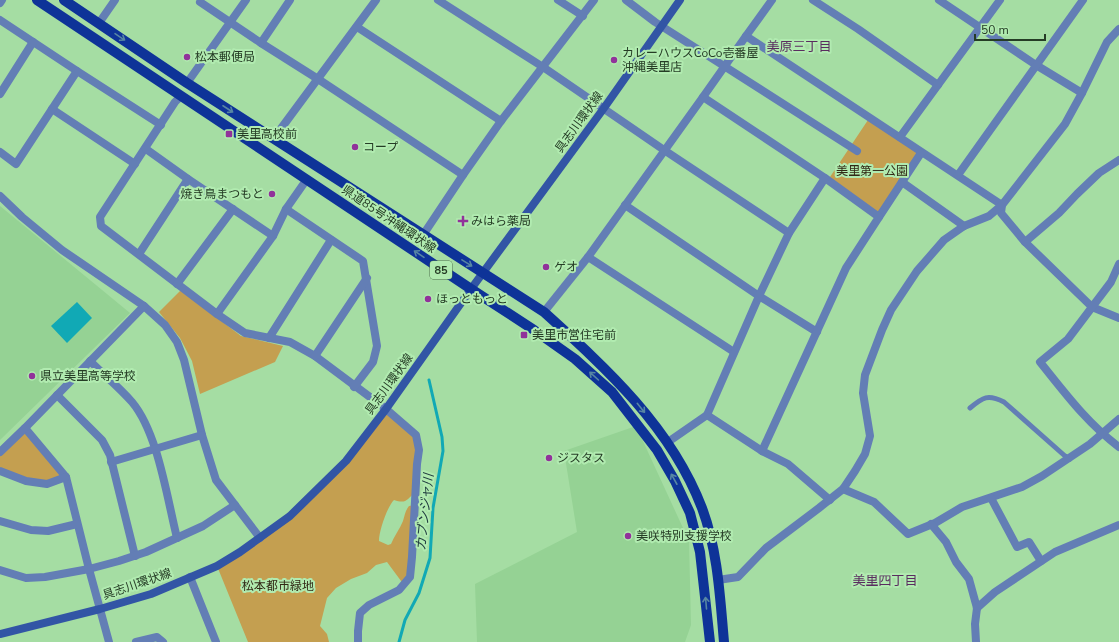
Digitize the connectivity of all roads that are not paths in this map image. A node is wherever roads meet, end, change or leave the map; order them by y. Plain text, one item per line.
1 (2, 0) edge
2 (37, 0) edge
3 (64, 0) edge
4 (115, 0) edge
5 (199, 0) edge
6 (246, 0) edge
7 (290, 0) edge
8 (376, 0) edge
9 (438, 0) edge
10 (558, 0) edge
11 (594, 0) edge
12 (626, 0) edge
13 (680, 0) edge
14 (772, 0) edge
15 (813, 0) edge
16 (939, 0) edge
17 (1000, 0) edge
18 (1083, 0) edge
19 (0, 3) edge
20 (583, 16) junction
21 (0, 20) edge
22 (99, 23) junction
23 (230, 23) junction
24 (662, 26) junction
25 (357, 27) junction
26 (980, 27) junction
27 (1119, 28) edge
28 (746, 36) junction
29 (33, 42) junction
30 (261, 43) junction
31 (1036, 65) junction
32 (724, 66) junction
33 (542, 67) junction
34 (77, 71) junction
35 (318, 79) junction
36 (187, 82) junction
37 (938, 85) junction
38 (0, 94) edge
39 (1082, 94) junction
40 (181, 96) junction
41 (703, 97) junction
42 (604, 108) junction
43 (52, 109) junction
44 (501, 121) junction
45 (161, 125) junction
46 (900, 137) junction
47 (274, 138) junction
48 (146, 150) junction
49 (664, 150) junction
50 (857, 151) dead end
51 (0, 152) edge
52 (921, 153) junction
53 (1119, 160) edge
54 (135, 164) junction
55 (463, 175) junction
56 (958, 175) junction
57 (825, 178) junction
58 (188, 179) junction
59 (306, 179) junction
60 (902, 182) junction
61 (0, 196) edge
62 (625, 205) junction
63 (1002, 205) junction
64 (286, 209) junction
65 (233, 210) junction
66 (879, 217) junction
67 (964, 226) junction
68 (789, 233) junction
69 (423, 235) junction
70 (273, 236) junction
71 (331, 240) junction
72 (1025, 242) junction
73 (139, 254) junction
74 (588, 257) junction
75 (1119, 264) edge
76 (483, 273) junction
77 (367, 278) junction
78 (177, 284) junction
79 (470, 289) junction
80 (760, 296) junction
81 (144, 306) junction
82 (1092, 307) junction
83 (544, 312) junction
84 (217, 314) junction
85 (1119, 318) edge
86 (817, 332) junction
87 (269, 338) junction
88 (734, 352) junction
89 (315, 356) junction
90 (90, 361) junction
91 (354, 387) junction
92 (57, 395) junction
93 (970, 408) dead end
94 (386, 409) junction
95 (707, 415) junction
96 (1119, 419) edge
97 (25, 428) junction
98 (202, 434) junction
99 (1102, 434) junction
100 (668, 442) junction
101 (1119, 447) edge
102 (155, 448) junction
103 (762, 451) junction
104 (0, 452) edge
105 (1070, 459) junction
106 (111, 462) junction
107 (0, 471) edge
108 (66, 477) junction
109 (843, 489) junction
110 (991, 498) junction
111 (830, 500) junction
112 (235, 505) junction
113 (0, 520) edge
114 (78, 524) junction
115 (931, 524) junction
116 (1119, 525) edge
117 (177, 538) junction
118 (260, 538) junction
119 (135, 556) junction
120 (1041, 561) junction
121 (89, 569) junction
122 (0, 570) edge
123 (190, 577) junction
124 (718, 580) junction
125 (977, 608) junction
126 (100, 609) junction
127 (0, 634) edge
128 (109, 642) edge
129 (136, 642) edge
130 (163, 642) edge
131 (216, 642) edge
132 (358, 642) edge
133 (710, 642) edge
134 (724, 642) edge
135 (976, 642) edge

1 - 19 street
2 - 40 main road, 県道85号沖縄環状線 / 85
3 - 22 main road, 県道85号沖縄環状線 / 85
4 - 22 street
5 - 23 street
6 - 23 street
7 - 30 street
8 - 25 street
9 - 33 street
10 - 20 street
11 - 20 street
12 - 24 street
13 - 24 main road, 具志川環状線
14 - 28 street
15 - 37 street
16 - 26 street
17 - 26 street
18 - 31 street
20 - 33 street
21 - 29 street
22 -> 36 main road, 県道85号沖縄環状線 / 85
23 - 30 street
23 - 36 street
24 - 32 street
24 - 42 main road, 具志川環状線
25 - 35 street
25 - 44 street
26 - 31 street
26 - 37 street
27 - 39 street
28 - 32 street
28 - 46 street
29 - 34 street
29 - 38 street
30 - 35 street
31 - 39 street
31 - 56 street
32 - 41 street
32 - 50 street
33 - 42 street
33 - 44 street
34 - 43 street
34 - 45 street
35 - 47 street
35 - 55 street
36 -> 47 main road, 県道85号沖縄環状線 / 85
37 - 46 street
39 - 63 street
40 - 45 street
40 - 59 main road, 県道85号沖縄環状線 / 85
41 - 49 street
41 - 57 street
42 - 49 street
42 - 76 main road, 具志川環状線
43 - 51 street
43 - 54 street
44 - 55 street
45 - 48 street
46 - 52 street
47 - 69 main road, 県道85号沖縄環状線 / 85
48 - 54 street
48 - 58 street
49 - 62 street
49 - 68 street
52 - 56 street
52 - 60 street
53 - 72 street
54 - 73 street
55 - 69 street
56 - 63 street
57 - 66 street
57 - 68 street
58 - 65 street
58 - 73 street
59 - 64 street
79 -> 59 main road, 県道85号沖縄環状線 / 85
60 - 66 street
60 - 67 street
61 - 81 street
62 - 74 street
62 - 80 street
63 - 67 street
63 - 72 street
64 - 70 street
64 - 71 street
65 - 70 street
65 - 78 street
66 - 86 street
67 - 109 street
68 - 80 street
69 -> 76 main road, 県道85号沖縄環状線 / 85
70 - 84 street
71 - 77 street
71 - 87 street
72 - 82 street
73 - 78 street
74 - 83 street
74 - 88 street
75 - 82 street
76 - 79 main road, 具志川環状線
76 - 83 main road, 県道85号沖縄環状線 / 85
77 - 89 street
77 - 91 street
78 - 84 street
79 - 94 main road, 具志川環状線
133 -> 79 main road, 県道85号沖縄環状線 / 85
80 - 86 street
80 - 88 street
81 - 90 street
81 - 98 street
82 - 85 street
82 - 99 street
83 -> 100 main road, 県道85号沖縄環状線 / 85
84 - 87 street
86 - 103 street
87 - 89 street
88 - 95 street
89 - 91 street
90 - 92 street
90 - 102 street
91 - 94 street
92 - 97 street
92 - 106 street
93 - 105 lane
94 - 118 main road, 具志川環状線
94 - 132 street
95 - 100 street
95 - 103 street
96 - 99 street
97 - 104 street
97 - 108 street
98 - 102 street
98 - 112 street
99 - 101 street
99 - 105 street
100 - 124 main road, 県道85号沖縄環状線 / 85
102 - 106 street
102 - 117 street
103 - 111 street
105 - 110 street
106 - 119 street
107 - 108 street
108 - 114 street
109 - 111 street
109 - 115 street
110 - 115 street
110 - 120 street
111 - 124 street
112 - 117 street
112 - 118 street
113 - 114 street
114 - 121 street
115 - 125 street
116 - 120 street
117 - 119 street
118 - 123 main road, 具志川環状線
119 - 121 street
120 - 125 street
121 - 122 street
121 - 126 street
123 - 126 main road, 具志川環状線
123 - 131 street
124 - 134 main road, 県道85号沖縄環状線 / 85
125 - 135 street
126 - 127 main road, 具志川環状線
126 - 128 street
129 - 130 street

